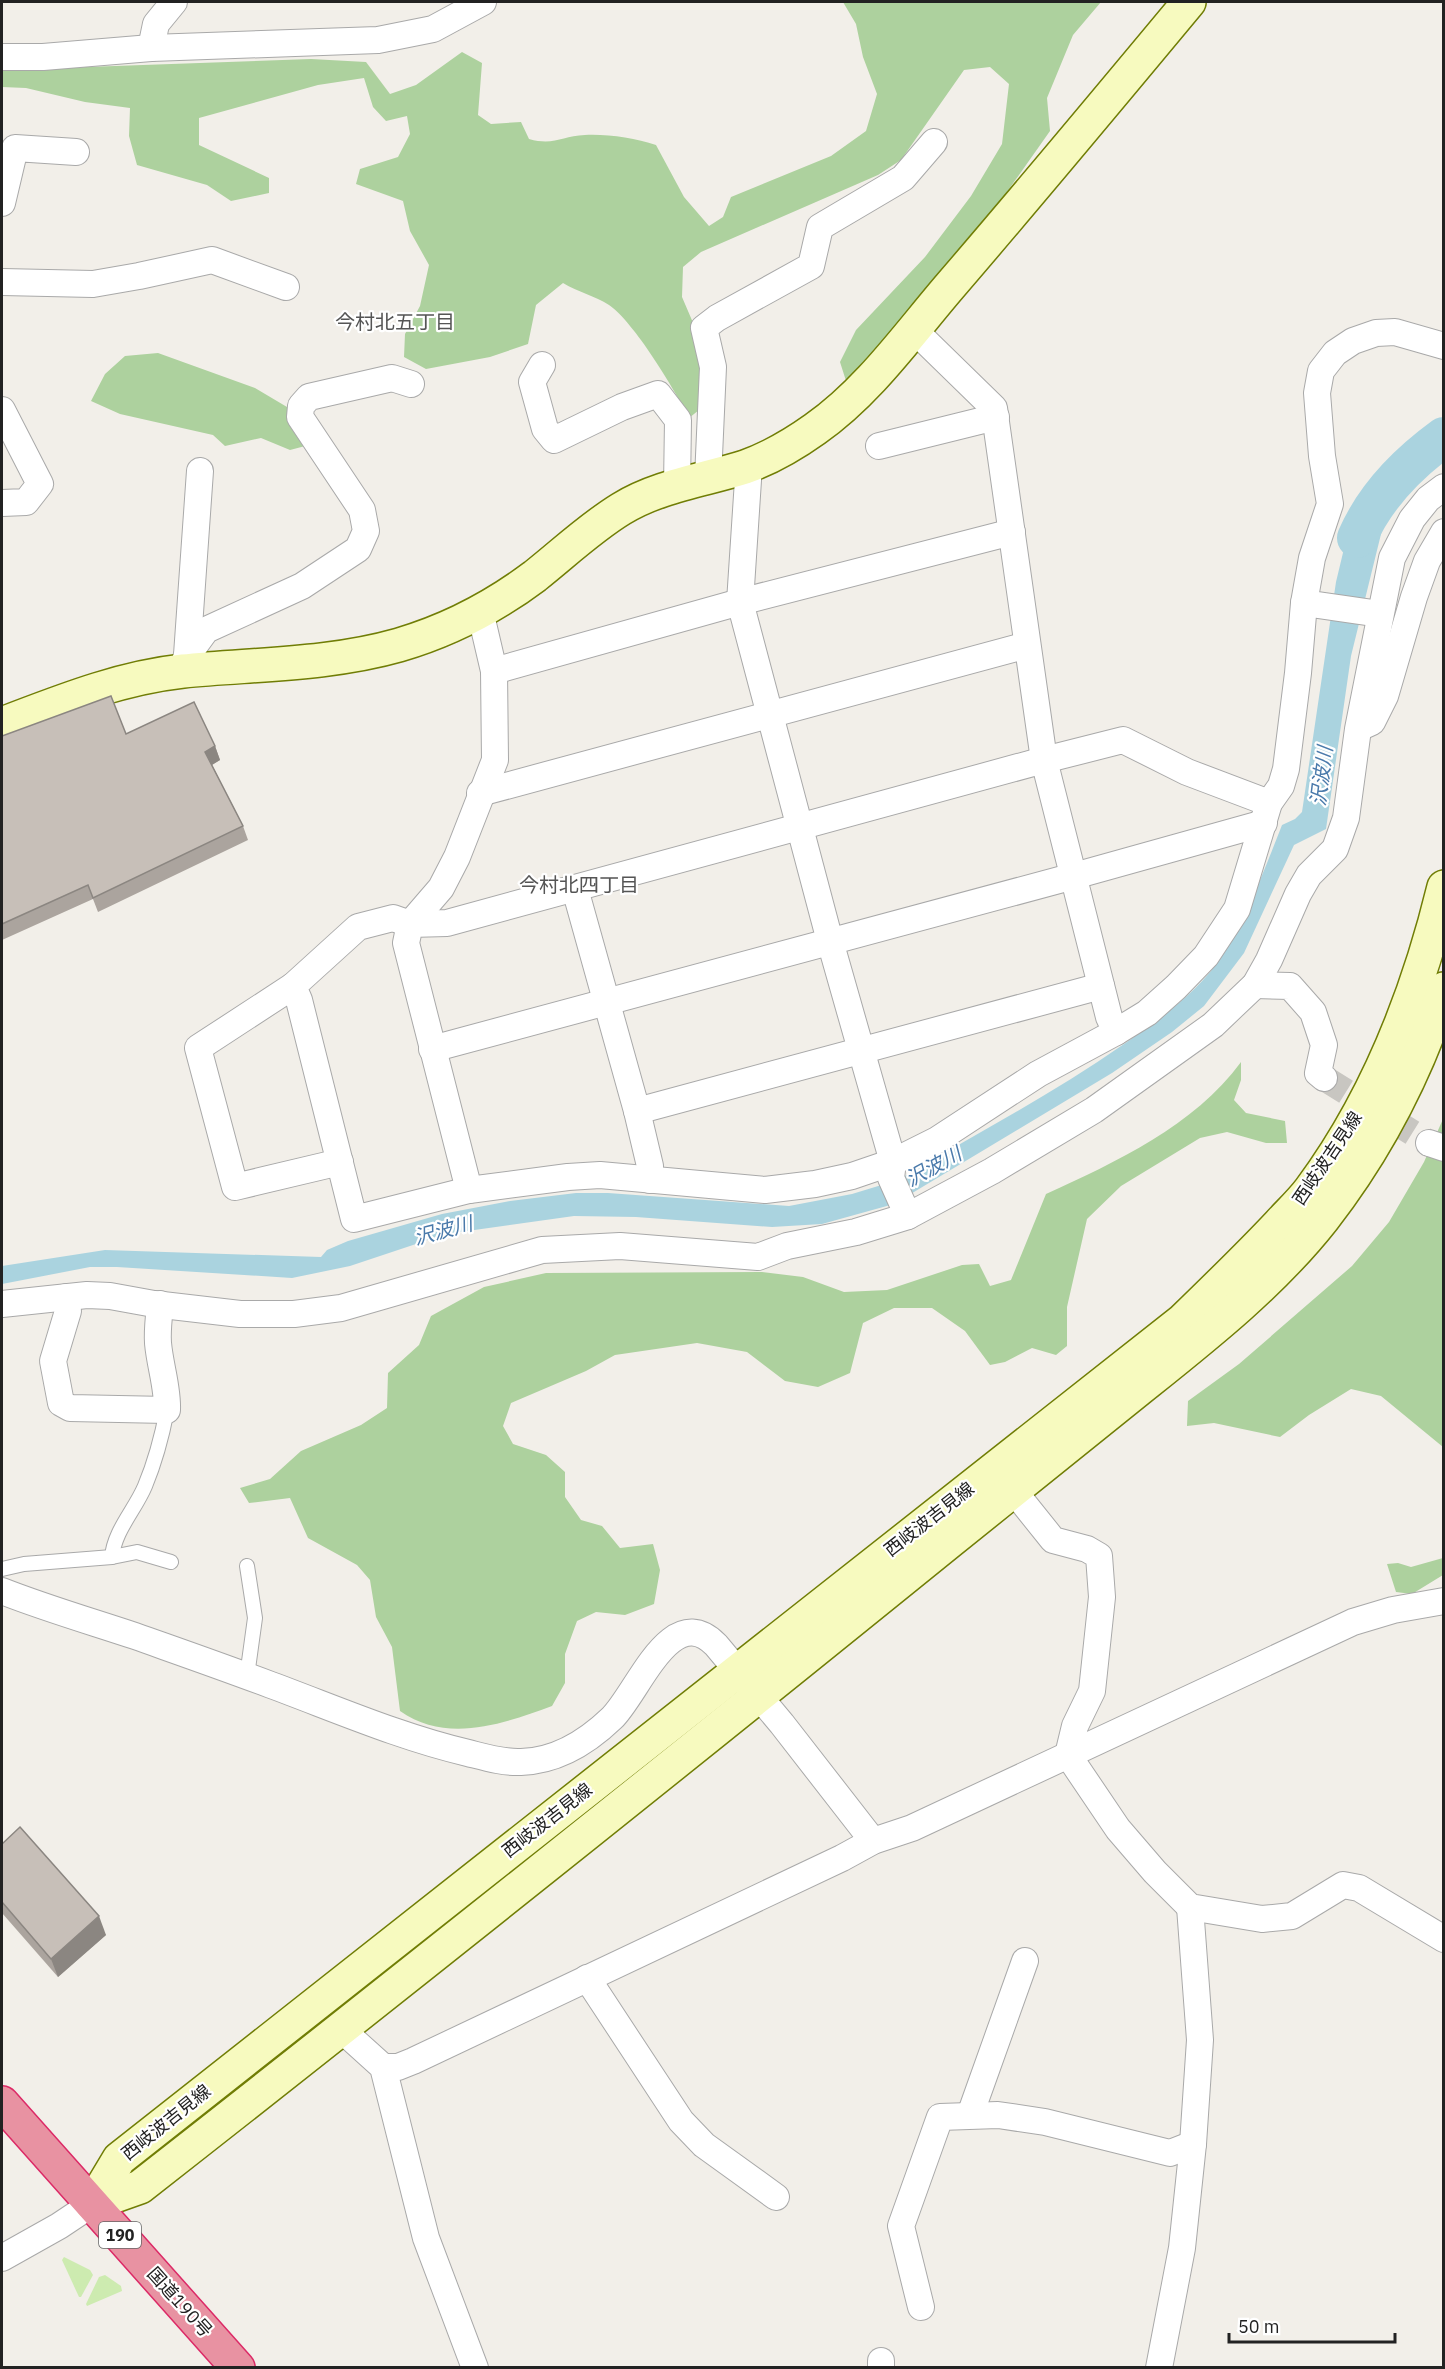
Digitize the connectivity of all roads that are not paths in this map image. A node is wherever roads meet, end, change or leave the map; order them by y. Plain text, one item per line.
1 (174, 2) edge
2 (483, 2) edge
3 (1189, 2) edge
4 (151, 48) junction
5 (2, 57) edge
6 (934, 142) dead end
7 (76, 152) dead end
8 (2, 203) edge
9 (2, 282) edge
10 (286, 287) dead end
11 (913, 329) junction
12 (1443, 346) edge
13 (542, 365) dead end
14 (411, 384) dead end
15 (2, 410) edge
16 (996, 417) junction
17 (879, 446) dead end
18 (749, 465) junction
19 (200, 471) dead end
20 (692, 482) junction
21 (1443, 487) edge
22 (2, 503) edge
23 (1012, 532) junction
24 (1443, 532) edge
25 (740, 602) junction
26 (1307, 604) junction
27 (480, 611) junction
28 (1376, 613) junction
29 (1027, 645) junction
30 (184, 664) junction
31 (494, 671) junction
32 (770, 714) junction
33 (2, 724) edge
34 (1358, 729) junction
35 (1044, 760) junction
36 (480, 794) junction
37 (1266, 813) junction
38 (800, 827) junction
39 (1074, 876) junction
40 (1443, 886) edge
41 (575, 889) junction
42 (410, 924) junction
43 (830, 941) junction
44 (1255, 985) junction
45 (292, 986) junction
46 (1101, 986) junction
47 (1443, 989) edge
48 (609, 1002) junction
49 (1116, 1032) junction
50 (432, 1049) junction
51 (861, 1049) junction
52 (1324, 1078) dead end
53 (637, 1111) junction
54 (340, 1162) junction
55 (892, 1170) junction
56 (650, 1180) junction
57 (469, 1190) junction
58 (906, 1213) junction
59 (66, 1298) junction
60 (2, 1304) edge
61 (160, 1305) junction
62 (167, 1410) junction
63 (1013, 1490) junction
64 (112, 1557) junction
65 (171, 1562) dead end
66 (247, 1566) dead end
67 (2, 1569) edge
68 (1443, 1583) edge
69 (2, 1591) edge
70 (1434, 1603) edge
71 (736, 1670) junction
72 (247, 1676) junction
73 (758, 1697) junction
74 (1068, 1755) junction
75 (873, 1841) junction
76 (1190, 1907) junction
77 (1443, 1939) edge
78 (1025, 1961) dead end
79 (587, 1978) junction
80 (341, 2030) junction
81 (383, 2067) junction
82 (2, 2103) edge
83 (970, 2115) junction
84 (1193, 2144) junction
85 (776, 2197) dead end
86 (92, 2204) junction
87 (2, 2258) edge
88 (921, 2307) dead end
89 (238, 2367) edge
90 (475, 2367) edge
91 (1160, 2367) edge

1 - 4 street
2 - 4 street
3 - 11 main road
4 - 5 street
6 - 20 street
7 - 8 street
9 - 10 street
11 - 16 street
11 - 18 main road
12 - 26 street
13 - 20 street
14 - 30 street
15 - 22 street
16 - 17 street
16 - 23 street
18 - 20 main road
18 - 25 street
19 - 30 street
20 - 27 main road
21 - 28 street
23 - 25 street
23 - 29 street
24 - 34 street
25 - 31 street
25 - 32 street
26 - 28 street
26 - 37 street
27 - 30 main road
27 - 31 street
28 - 34 street
29 - 32 street
29 - 35 street
30 - 33 main road
31 - 36 street
32 - 36 street
32 - 38 street
34 - 44 street
35 - 37 street
35 - 38 street
35 - 39 street
36 - 42 street
37 - 39 street
37 - 49 street
38 - 41 street
38 - 43 street
39 - 43 street
39 - 46 street
40 - 71 main road, 西岐波吉見線
41 - 42 street
41 - 48 street
42 - 45 street
42 - 50 street
43 - 48 street
43 - 51 street
44 - 52 street
44 - 58 street
45 - 54 street
45 - 54 street
46 - 49 street
46 - 51 street
47 - 63 main road, 西岐波吉見線
48 - 50 street
48 - 53 street
49 - 55 street
50 - 57 street
51 - 53 street
51 - 55 street
53 - 56 street
54 - 57 street
55 - 56 street
55 - 58 street
56 - 57 street
58 - 61 street
59 - 60 street
59 - 61 street
59 - 62 street
61 - 62 street
62 - 64 lane
63 - 73 main road, 西岐波吉見線
63 - 74 street
64 - 65 lane
64 - 67 lane
66 - 72 lane
68 - 70 street
69 - 72 street
70 - 74 street
71 - 72 street
71 - 73 street
71 - 86 main road, 西岐波吉見線
73 - 75 street
73 - 80 main road, 西岐波吉見線
74 - 75 street
74 - 76 street
75 - 79 street
76 - 77 street
76 - 84 street
78 - 83 street
79 - 81 street
79 - 85 street
80 - 81 street
80 - 86 main road, 西岐波吉見線
81 - 90 street
82 - 86 highway, 国道190号 / 190
83 - 84 street
83 - 88 street
84 - 91 street
86 - 87 street
86 - 89 highway, 国道190号 / 190

